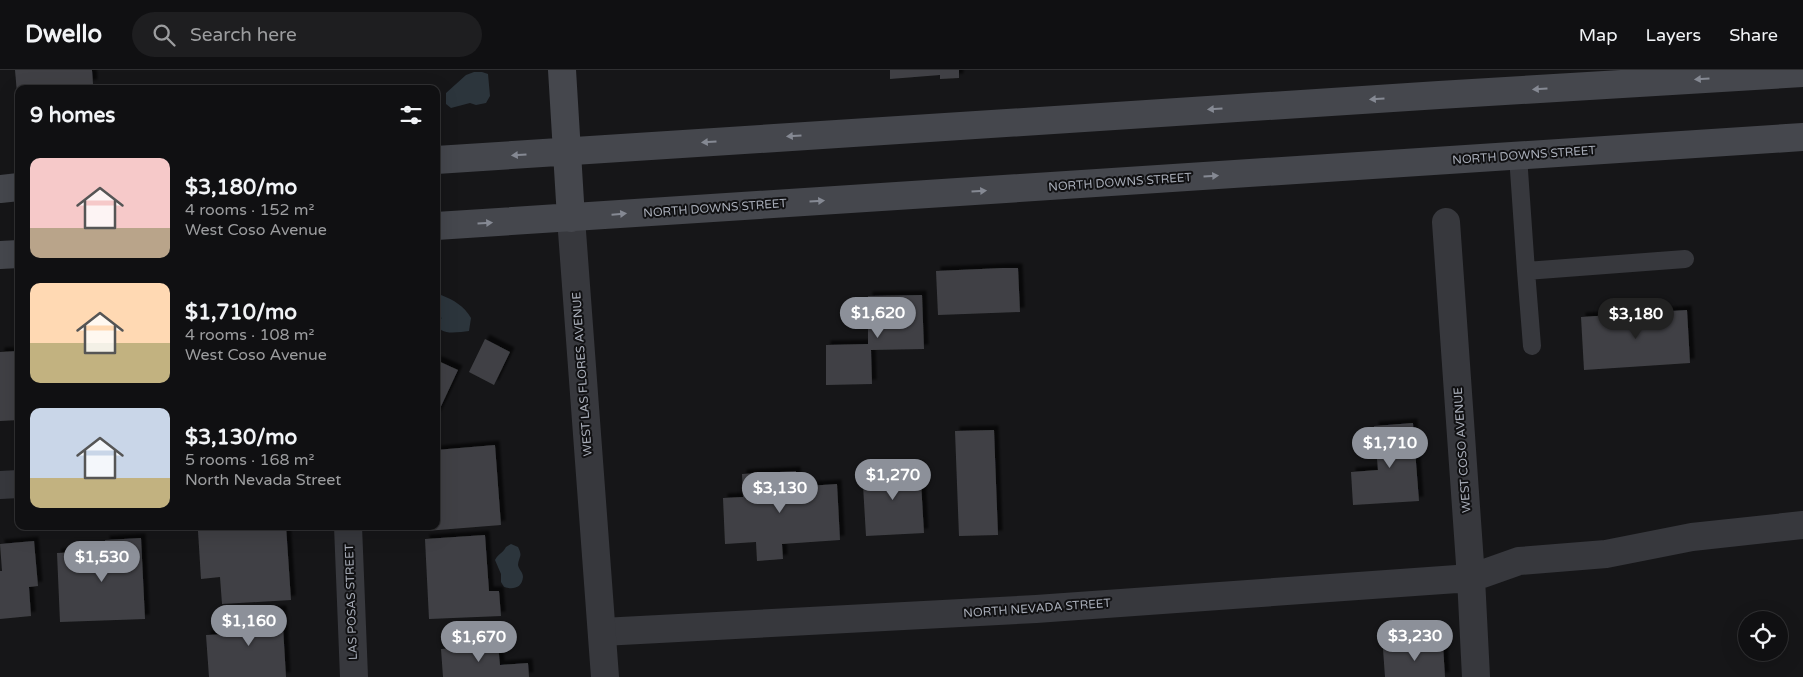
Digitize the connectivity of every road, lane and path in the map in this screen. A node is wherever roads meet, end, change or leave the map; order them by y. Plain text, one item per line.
1 (562, 70) edge
2 (1803, 74) edge
3 (1803, 137) edge
4 (568, 152) junction
5 (1518, 156) junction
6 (440, 160) edge
7 (15, 187) edge
8 (0, 189) edge
9 (571, 218) junction
10 (1446, 222) dead end
11 (440, 226) edge
12 (15, 254) edge
13 (0, 255) edge
14 (1685, 259) dead end
15 (1526, 271) junction
16 (1532, 346) dead end
17 (15, 484) edge
18 (0, 485) edge
19 (1803, 525) edge
20 (348, 530) edge
21 (1471, 578) junction
22 (602, 632) junction
23 (354, 677) edge
24 (605, 677) edge
25 (1476, 677) edge

1 - 4 main road, WEST LAS FLORES AVENUE
2 -> 4 main road
3 - 5 main road, NORTH DOWNS STREET
4 -> 6 main road
4 - 9 main road, WEST LAS FLORES AVENUE
9 -> 5 main road, NORTH DOWNS STREET
5 - 15 lane
7 - 8 main road
11 -> 9 main road, NORTH DOWNS STREET
9 - 22 street, WEST LAS FLORES AVENUE
10 - 21 street, WEST COSO AVENUE
12 - 13 main road
14 - 15 lane
15 - 16 lane
17 - 18 street
19 - 21 street, NORTH NEVADA STREET
20 - 23 street, LAS POSAS STREET
21 - 22 street, NORTH NEVADA STREET
21 - 25 street, WEST COSO AVENUE
22 - 24 street, WEST LAS FLORES AVENUE

